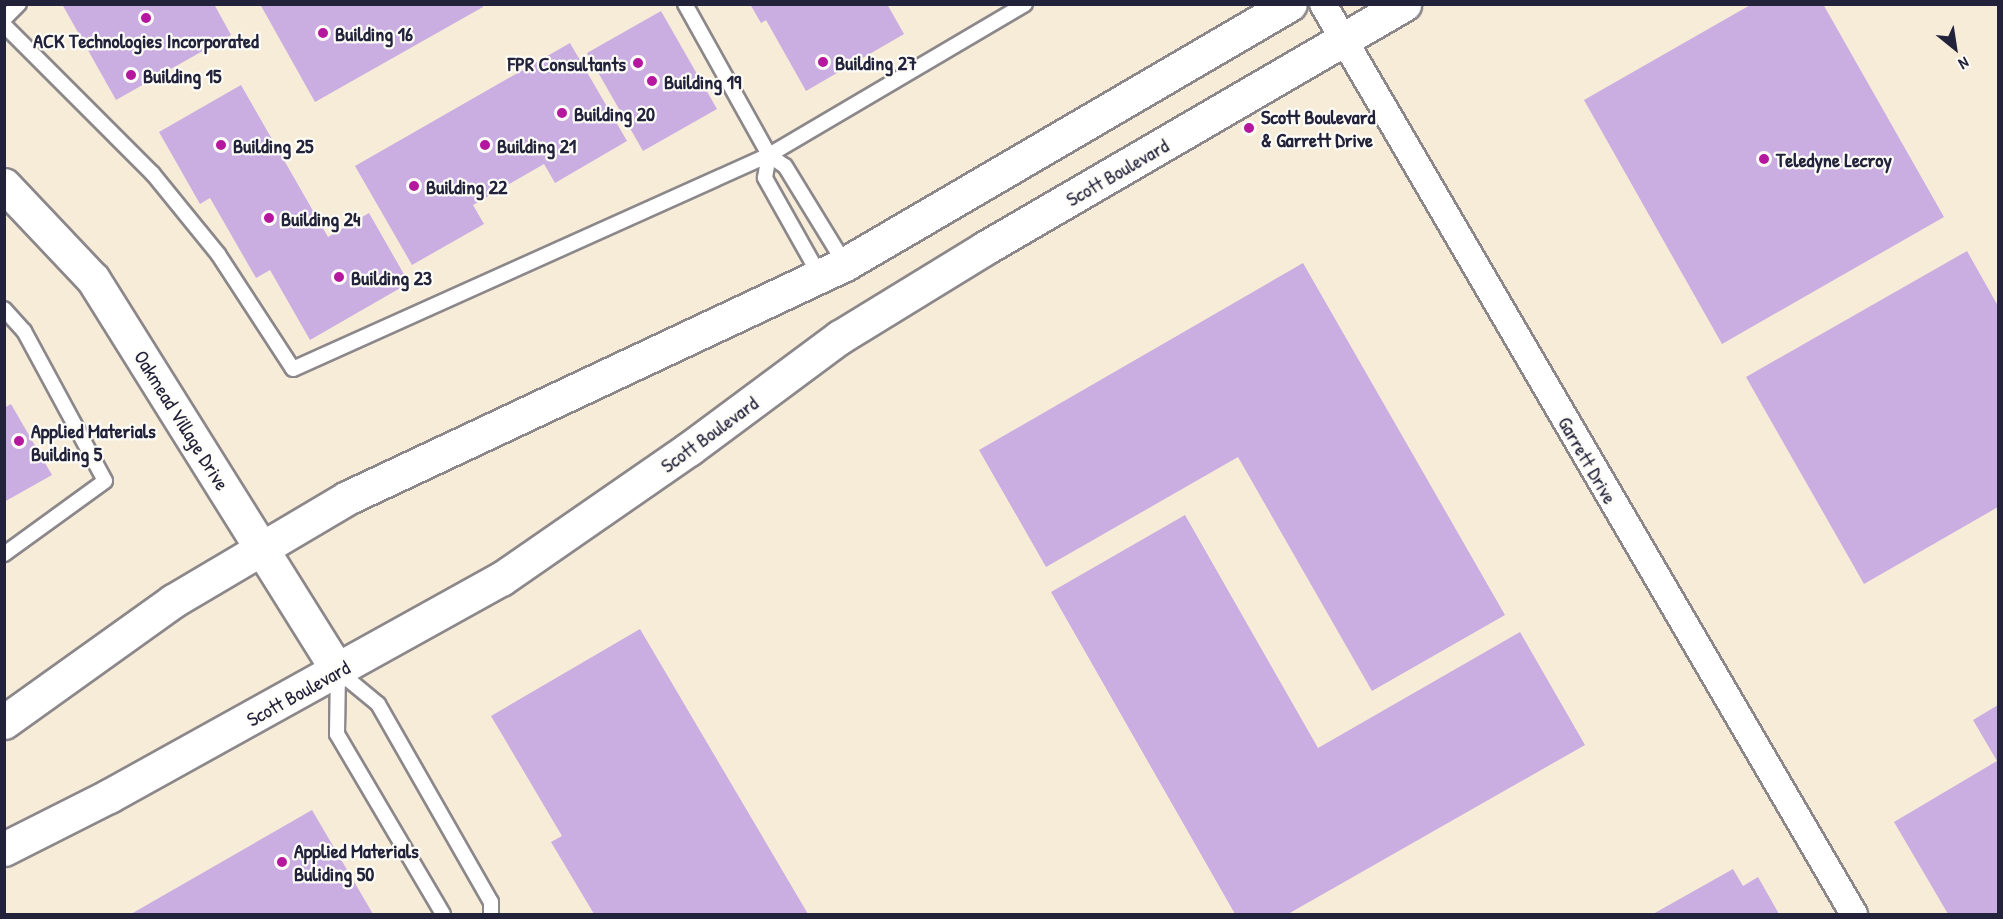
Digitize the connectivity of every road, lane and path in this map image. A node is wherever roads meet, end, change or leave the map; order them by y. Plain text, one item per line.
1 (19, 4) edge
2 (685, 4) edge
3 (1025, 4) edge
4 (1290, 4) edge
5 (1323, 4) edge
6 (1404, 4) edge
7 (4, 20) edge
8 (4, 25) edge
9 (1344, 41) junction
10 (769, 155) junction
11 (4, 185) edge
12 (832, 270) junction
13 (4, 309) edge
14 (263, 546) junction
15 (4, 554) edge
16 (338, 671) junction
17 (4, 722) edge
18 (4, 849) edge
19 (443, 915) edge
20 (492, 915) edge
21 (1854, 915) edge

1 - 7 lane
2 - 10 lane
3 - 10 lane
4 - 12 main road
5 - 9 street, Garrett Drive
6 - 9 main road, Scott Boulevard
8 - 10 lane
9 - 16 main road, Scott Boulevard
9 - 21 street, Garrett Drive
10 - 12 lane
10 - 12 lane
11 - 14 main road, Oakmead Village Drive
12 - 14 main road
13 - 15 lane
14 - 16 main road, Oakmead Village Drive
14 - 17 main road
16 - 18 main road, Scott Boulevard
16 - 19 lane
16 - 20 lane

